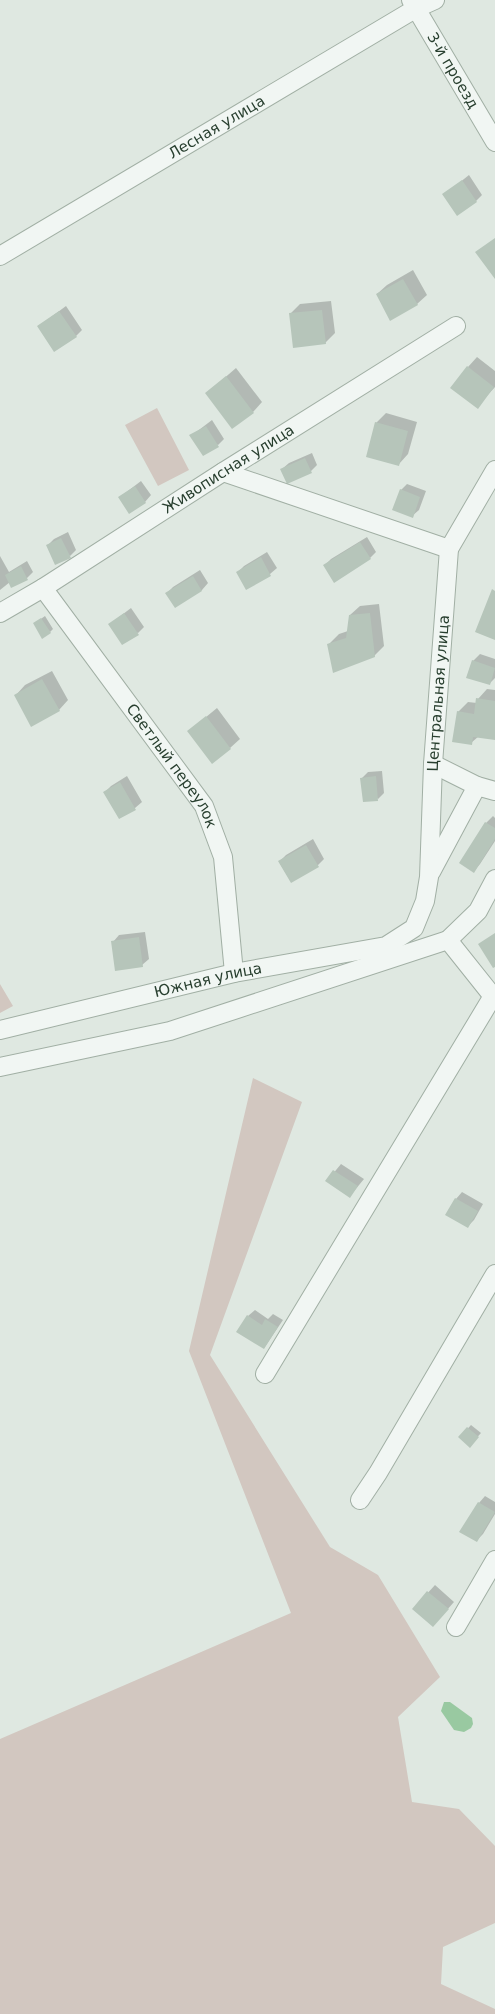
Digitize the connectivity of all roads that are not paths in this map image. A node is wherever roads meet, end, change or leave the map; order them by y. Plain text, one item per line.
1 (435, 0) edge
2 (413, 4) edge
3 (495, 142) edge
4 (0, 256) edge
5 (456, 326) dead end
6 (495, 470) edge
7 (223, 472) junction
8 (449, 549) junction
9 (43, 588) junction
10 (0, 613) edge
11 (433, 764) junction
12 (477, 786) junction
13 (495, 791) edge
14 (429, 877) junction
15 (495, 879) edge
16 (414, 928) joint
17 (448, 940) junction
18 (234, 973) junction
19 (494, 997) edge
20 (0, 1030) edge
21 (0, 1067) edge
22 (495, 1274) edge
23 (264, 1374) dead end
24 (360, 1500) dead end
25 (495, 1560) edge
26 (456, 1627) dead end

1 - 2 street, Лесная улица
2 - 3 street, 3-й проезд
2 - 4 street, Лесная улица
5 - 7 street, Живописная улица
6 - 8 street, Центральная улица
7 - 8 street
7 - 9 street, Живописная улица
8 - 11 street, Центральная улица
9 - 10 street, Живописная улица
9 - 18 street, Светлый переулок
11 - 12 street
11 - 14 street, Центральная улица
12 - 13 street
12 - 14 street
14 - 16 street, Центральная улица
15 - 17 street
16 - 18 street, Южная улица
17 - 19 street
17 - 21 street
18 - 20 street, Южная улица
19 - 23 street
22 - 24 street
25 - 26 street

